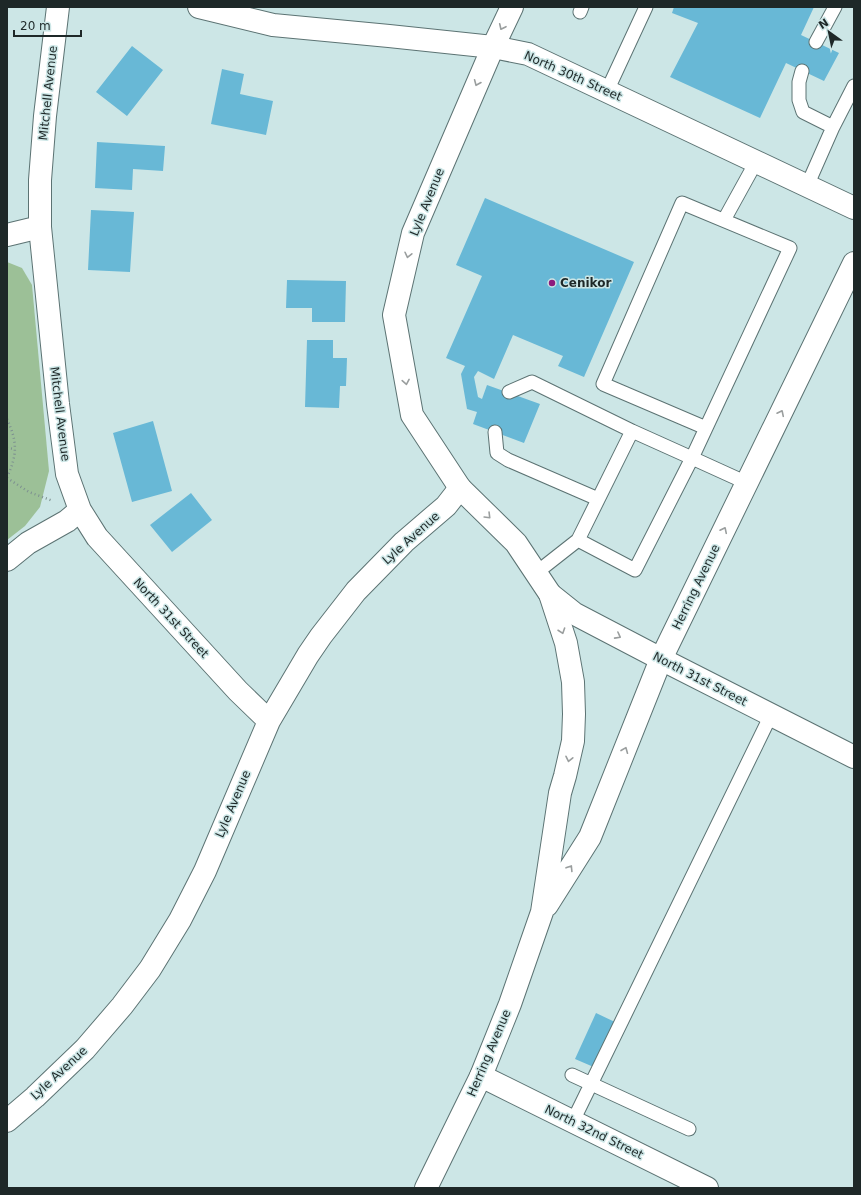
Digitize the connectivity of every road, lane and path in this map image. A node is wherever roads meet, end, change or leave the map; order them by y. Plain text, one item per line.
1 (58, 7) edge
2 (199, 7) edge
3 (512, 7) edge
4 (646, 7) edge
5 (835, 7) edge
6 (816, 42) dead end
7 (493, 47) junction
8 (802, 71) dead end
9 (854, 86) edge
10 (607, 92) junction
11 (833, 127) junction
12 (756, 162) junction
13 (807, 186) junction
14 (854, 208) edge
15 (724, 220) junction
16 (40, 227) junction
17 (7, 235) edge
18 (854, 263) edge
19 (509, 392) dead end
20 (7, 419) edge
21 (706, 428) junction
22 (632, 431) junction
23 (495, 432) dead end
24 (7, 448) edge
25 (15, 449) junction
26 (692, 458) junction
27 (7, 477) edge
28 (747, 483) junction
29 (460, 488) junction
30 (598, 499) junction
31 (80, 510) junction
32 (578, 540) junction
33 (7, 560) edge
34 (536, 573) junction
35 (550, 594) junction
36 (661, 659) junction
37 (770, 715) junction
38 (269, 721) junction
39 (854, 757) edge
40 (542, 912) junction
41 (572, 1075) dead end
42 (481, 1076) junction
43 (591, 1084) junction
44 (7, 1120) edge
45 (573, 1122) junction
46 (689, 1129) dead end
47 (426, 1188) edge
48 (708, 1188) edge

1 - 16 street, Mitchell Avenue
2 - 7 street, North 30th Street
3 -> 7 street, Lyle Avenue
4 - 10 lane
5 - 6 lane
7 - 10 street, North 30th Street
7 -> 29 street, Lyle Avenue
8 - 11 lane
9 - 11 lane
10 - 12 street, North 30th Street
11 - 13 lane
12 - 13 street, North 30th Street
12 - 15 lane
13 - 14 street, North 30th Street
15 - 21 lane
15 - 21 lane
16 - 17 street
16 - 31 street, Mitchell Avenue
28 -> 18 street, Herring Avenue
19 - 22 lane
20 - 25 path
21 - 26 lane
22 - 26 lane
22 - 30 lane
23 - 30 lane
24 - 25 path
25 - 27 path
26 - 28 lane
26 - 32 lane
27 - 31 path
36 -> 28 street, Herring Avenue
29 -> 34 street, Lyle Avenue
29 - 38 street, Lyle Avenue
30 - 32 lane
31 - 33 street
31 - 38 street, North 31st Street
32 - 34 lane
34 - 35 street, Lyle Avenue
35 -> 36 street, North 31st Street
35 -> 40 street, Herring Avenue
36 - 37 street, North 31st Street
40 -> 36 street, Herring Avenue
37 - 39 street, North 31st Street
37 - 43 lane
38 - 44 street, Lyle Avenue
40 - 42 street, Herring Avenue
41 - 43 lane
42 - 45 street, North 32nd Street
42 - 47 street, Herring Avenue
43 - 45 lane
43 - 46 lane
45 - 48 street, North 32nd Street

